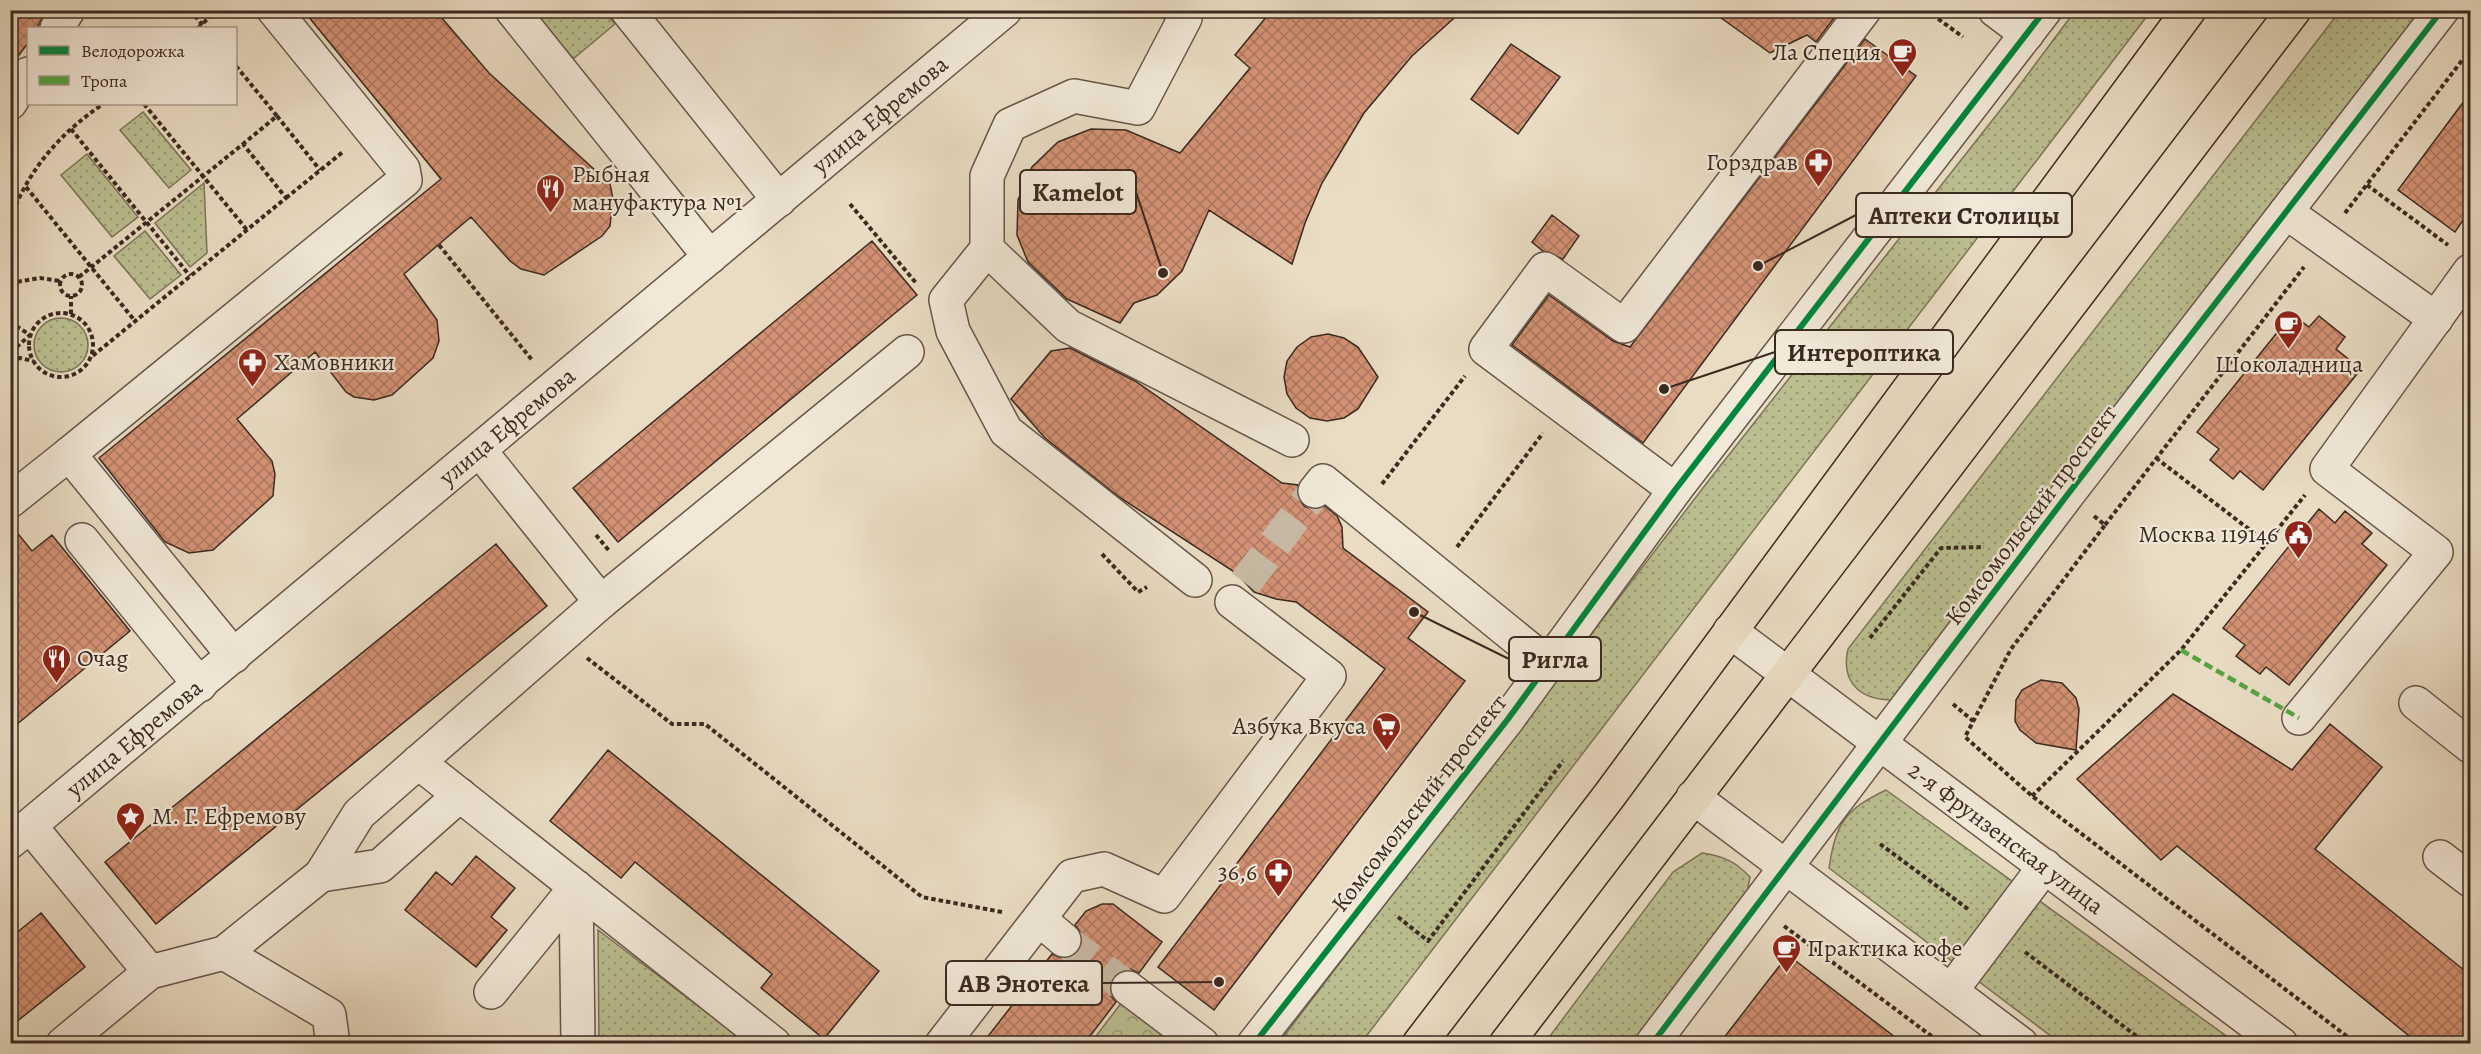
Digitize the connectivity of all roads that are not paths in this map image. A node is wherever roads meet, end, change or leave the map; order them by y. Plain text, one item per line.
1 (68, 10) edge
2 (274, 10) edge
3 (512, 10) edge
4 (627, 10) edge
5 (1005, 10) edge
6 (1179, 10) edge
7 (1864, 10) edge
8 (1995, 10) edge
9 (2189, 10) edge
10 (2294, 10) edge
11 (2442, 10) edge
12 (2036, 22) edge
13 (58, 27) edge
14 (27, 76) edge
15 (10, 103) edge
16 (778, 200) junction
17 (2286, 212) junction
18 (987, 249) junction
19 (710, 257) junction
20 (2457, 298) edge
21 (907, 352) dead end
22 (1292, 440) dead end
23 (480, 451) junction
24 (69, 454) junction
25 (1675, 490) junction
26 (1315, 491) dead end
27 (10, 501) edge
28 (82, 540) dead end
29 (1195, 580) dead end
30 (602, 602) junction
31 (1231, 602) dead end
32 (1730, 631) junction
33 (234, 656) junction
34 (1548, 664) junction
35 (1787, 673) junction
36 (200, 685) junction
37 (2416, 703) dead end
38 (2299, 718) dead end
39 (1880, 743) junction
40 (2470, 746) edge
41 (418, 762) junction
42 (460, 795) junction
43 (1694, 797) junction
44 (20, 834) edge
45 (2440, 857) dead end
46 (1786, 866) junction
47 (2045, 866) junction
48 (321, 875) junction
49 (2470, 879) edge
50 (576, 887) junction
51 (1039, 919) junction
52 (1064, 939) tunnel mouth
53 (224, 953) junction
54 (150, 972) junction
55 (1128, 987) tunnel mouth
56 (1951, 990) junction
57 (491, 992) dead end
58 (63, 1044) edge
59 (333, 1044) edge
60 (578, 1044) edge
61 (774, 1044) edge
62 (942, 1044) edge
63 (1202, 1044) edge
64 (1254, 1044) edge
65 (1419, 1044) edge
66 (1506, 1044) edge
67 (1652, 1044) edge
68 (2020, 1044) edge
69 (2281, 1044) edge

1 - 13 street
2 - 24 street
3 - 19 street
4 - 16 street
5 - 16 street, улица Ефремова
6 - 18 street
7 - 25 street
8 - 12 street
9 - 32 main road
10 - 35 main road
11 - 17 street, Комсомольский проспект
12 - 25 street, Комсомольский проспект
14 - 15 street
16 - 19 street, улица Ефремова
17 - 20 street
17 - 39 street, Комсомольский проспект
18 - 22 street
18 - 29 street
19 - 23 street, улица Ефремова
20 - 38 street
21 - 30 street
23 - 30 street
23 - 33 street, улица Ефремова
24 - 27 street
24 - 33 street
25 - 34 street, Комсомольский проспект
26 - 34 street
28 - 36 street
30 - 41 street
31 - 51 street
32 - 35 street, 2-я Фрунзенская улица
32 - 65 main road
33 - 36 street, улица Ефремова
34 - 64 street, Комсомольский проспект
35 - 39 street, 2-я Фрунзенская улица
35 - 43 main road
36 - 44 street, улица Ефремова
37 - 40 street
39 - 46 street, Комсомольский проспект
39 - 47 street, 2-я Фрунзенская улица
41 - 42 street
41 - 48 street
42 - 48 street
42 - 50 street
43 - 46 street
43 - 66 main road
44 - 54 street
45 - 49 street
46 - 56 street
46 - 67 street, Комсомольский проспект
47 - 56 street
47 - 69 street, 2-я Фрунзенская улица
48 - 53 street
50 - 57 street
50 - 60 street
50 - 61 street
51 - 52 street
51 - 62 street
53 - 54 street
53 - 59 street
54 - 58 street
55 - 63 street
56 - 68 street

